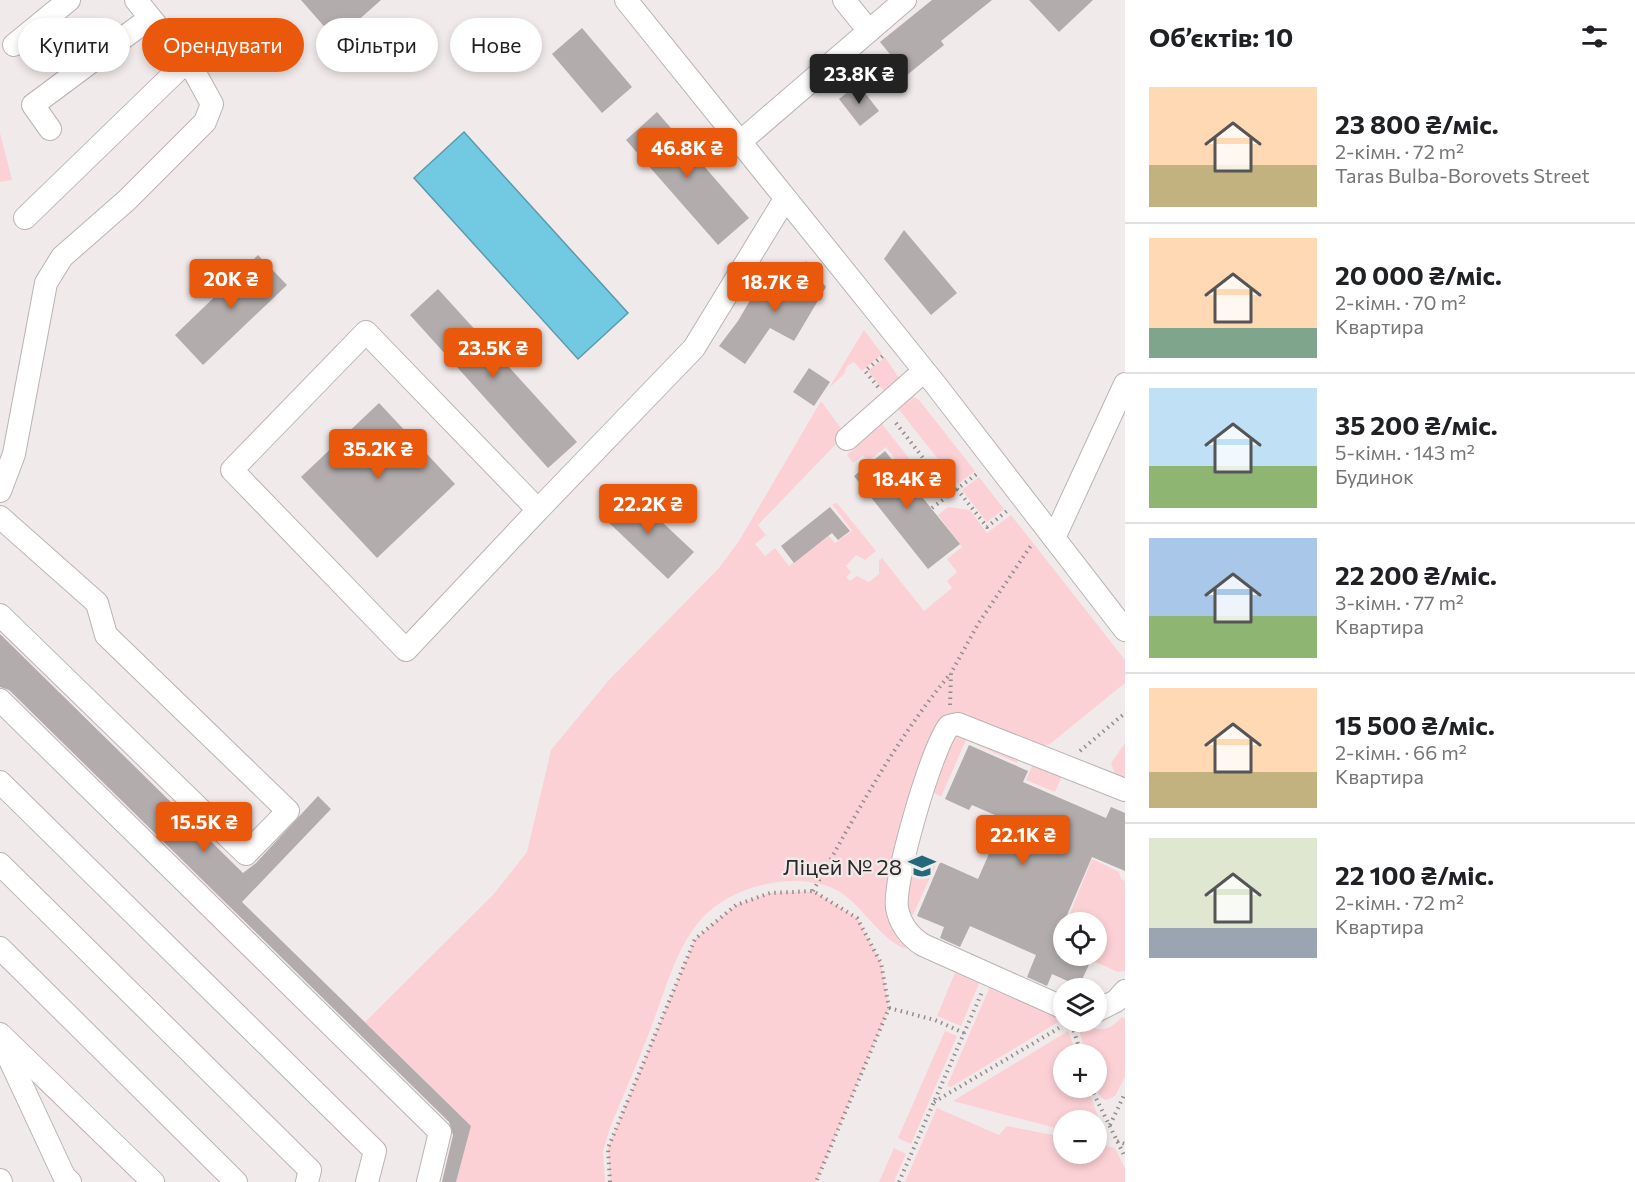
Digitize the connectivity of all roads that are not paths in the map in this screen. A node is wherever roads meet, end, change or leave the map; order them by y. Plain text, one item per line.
1 (69, 0) edge
2 (136, 0) edge
3 (626, 0) edge
4 (844, 0) edge
5 (905, 0) edge
6 (150, 18) edge
7 (142, 24) edge
8 (869, 31) junction
9 (14, 45) dead end
10 (176, 72) edge
11 (192, 72) edge
12 (50, 129) dead end
13 (740, 142) junction
14 (785, 199) junction
15 (25, 218) dead end
16 (924, 371) junction
17 (1125, 384) edge
18 (847, 439) dead end
19 (0, 491) edge
20 (538, 510) junction
21 (0, 517) edge
22 (1044, 540) junction
23 (0, 615) edge
24 (1125, 630) edge
25 (0, 700) edge
26 (0, 782) edge
27 (1125, 790) edge
28 (0, 864) edge
29 (0, 948) edge
30 (1125, 991) edge
31 (1053, 1003) edge
32 (1107, 1006) edge
33 (0, 1034) edge
34 (0, 1039) edge
35 (70, 1182) edge
36 (153, 1182) edge
37 (236, 1182) edge
38 (308, 1182) edge
39 (367, 1182) edge
40 (428, 1182) edge

1 - 9 street
2 - 6 street
3 - 13 street
4 - 8 street
5 - 8 street
7 - 12 street
8 - 13 street
10 - 15 street
11 - 19 street
13 - 14 street
14 - 16 street
14 - 20 street
16 - 18 street
16 - 22 street
17 - 22 street
20 - 20 street
21 - 23 street
22 - 24 street
25 - 40 street
26 - 39 street
27 - 31 street
28 - 38 street
29 - 37 street
30 - 32 street
33 - 36 street
34 - 35 street

